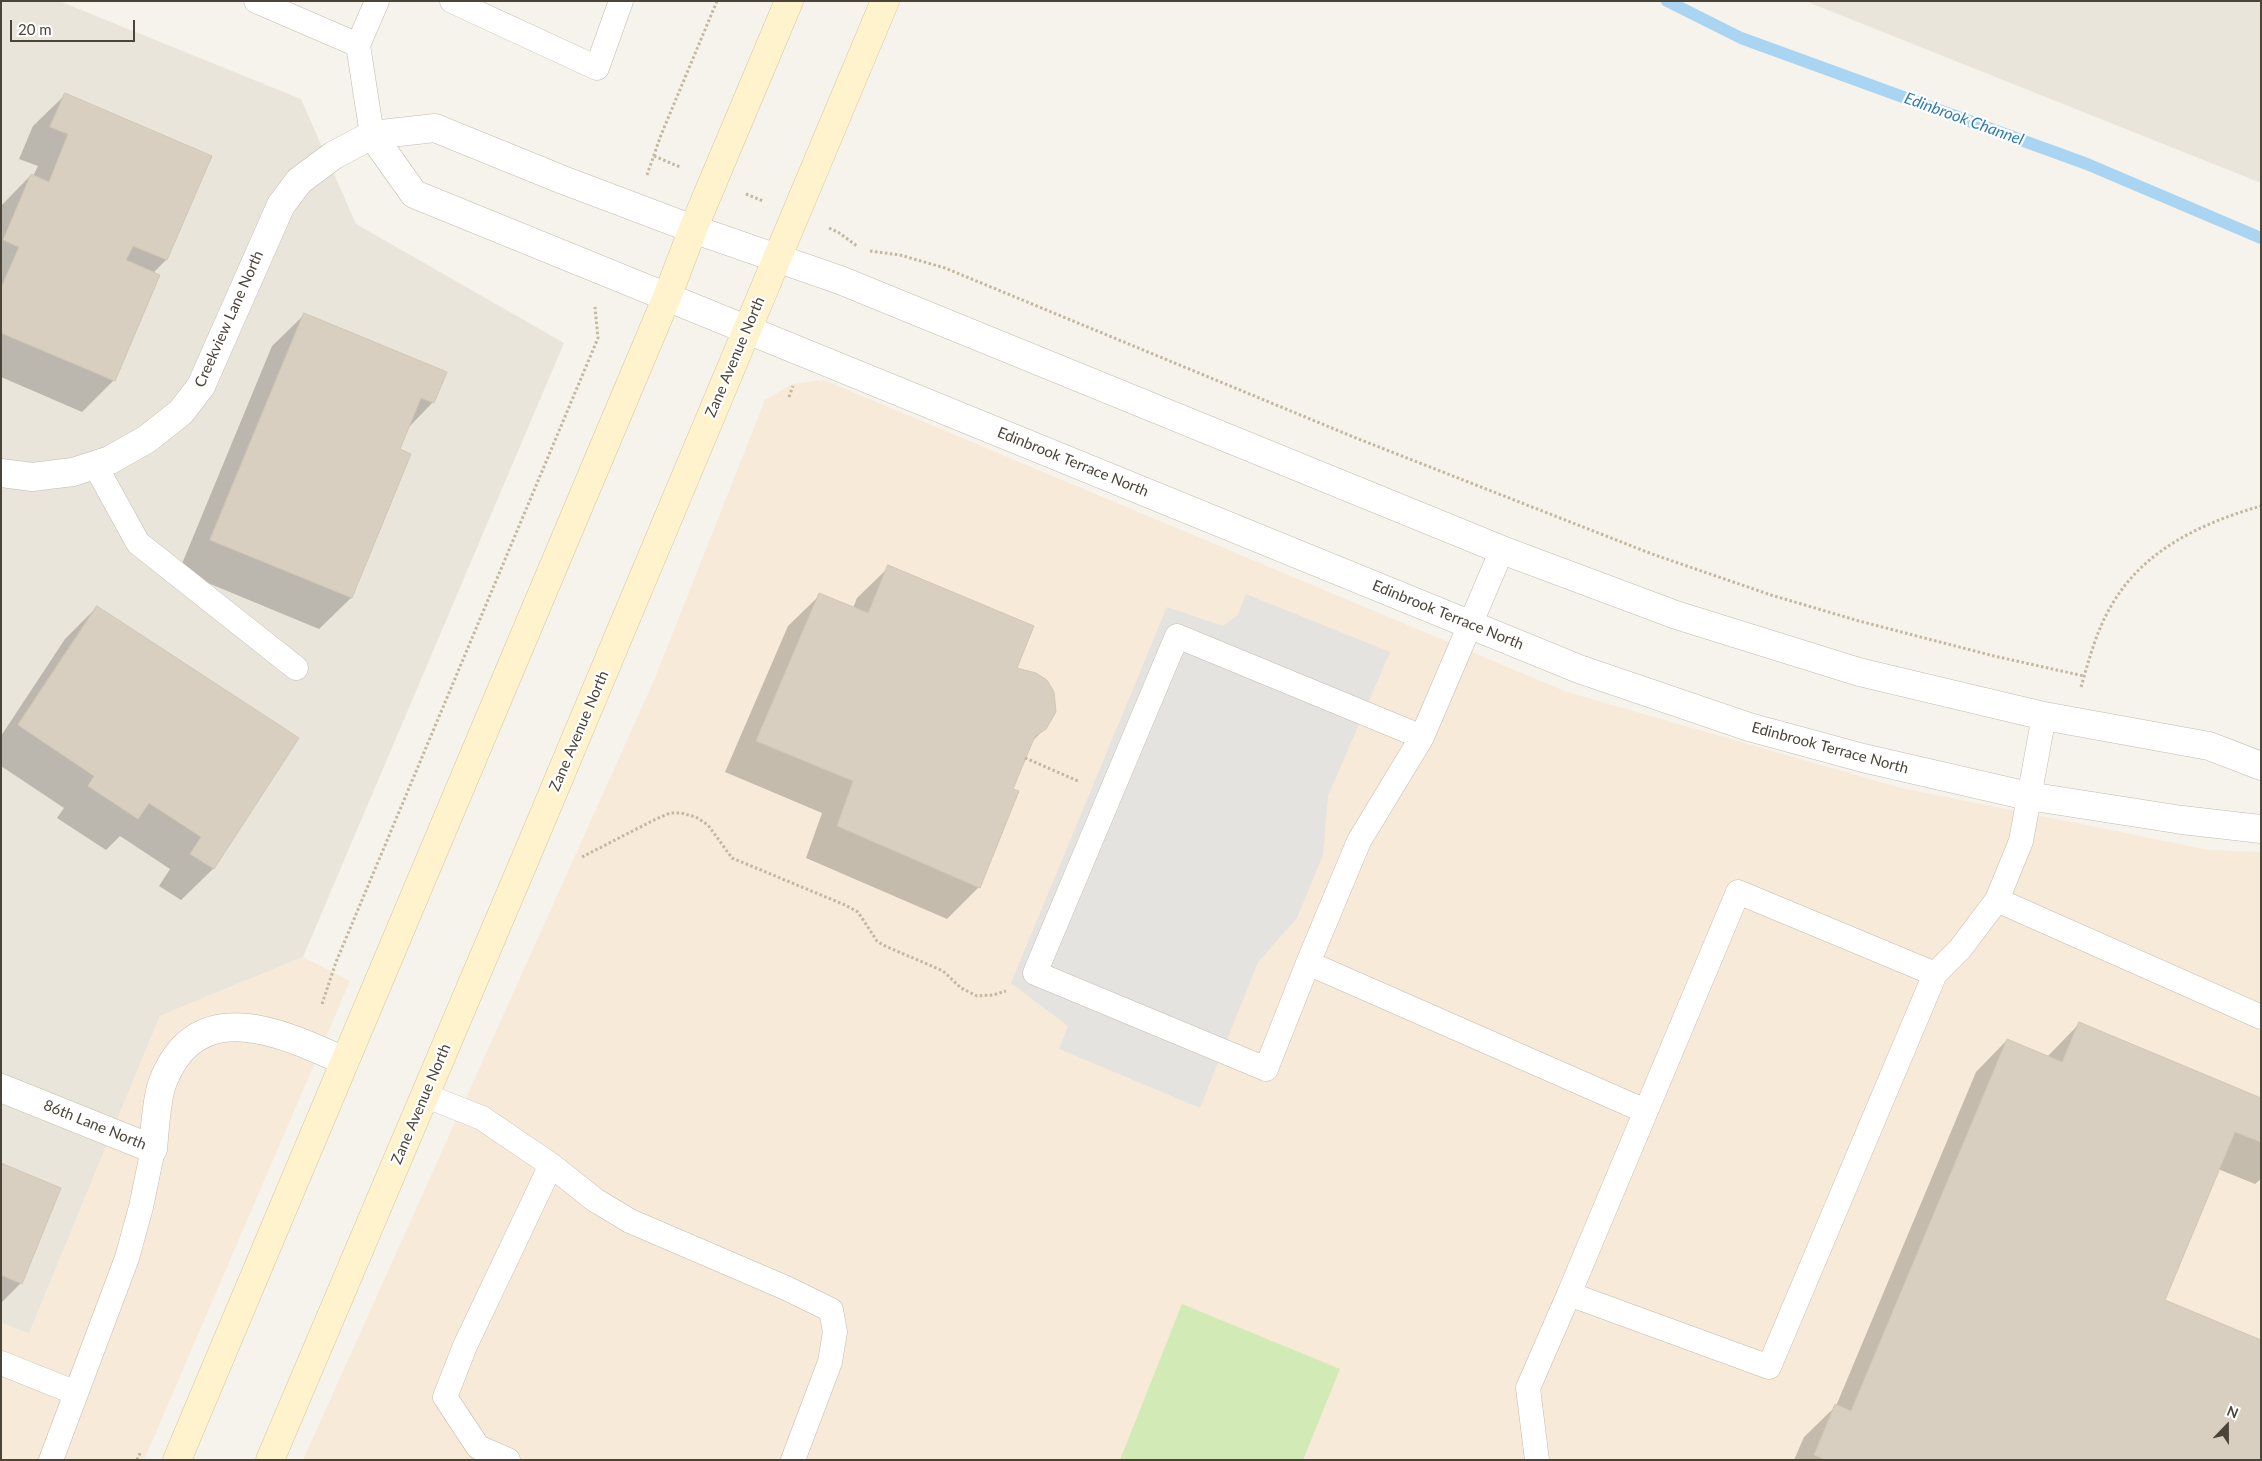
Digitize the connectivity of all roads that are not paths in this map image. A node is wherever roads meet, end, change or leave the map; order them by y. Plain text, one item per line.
1 (256, 1) edge
2 (377, 1) edge
3 (452, 1) edge
4 (621, 1) edge
5 (789, 1) edge
6 (884, 1) edge
7 (358, 45) junction
8 (372, 134) junction
9 (693, 229) junction
10 (776, 257) junction
11 (667, 296) junction
12 (747, 330) junction
13 (95, 465) junction
14 (1, 473) edge
15 (1502, 550) junction
16 (1471, 624) junction
17 (296, 668) dead end
18 (2044, 716) junction
19 (1422, 738) junction
20 (2261, 766) edge
21 (2028, 796) junction
22 (2261, 829) edge
23 (1998, 900) junction
24 (1308, 963) junction
25 (1935, 974) junction
26 (2261, 1018) edge
27 (344, 1061) junction
28 (1, 1088) edge
29 (424, 1096) junction
30 (1645, 1111) junction
31 (153, 1148) junction
32 (551, 1166) junction
33 (1569, 1294) junction
34 (1, 1363) edge
35 (76, 1393) junction
36 (51, 1460) edge
37 (176, 1460) edge
38 (270, 1460) edge
39 (508, 1460) edge
40 (793, 1460) edge
41 (1537, 1460) edge

1 - 7 lane
2 - 7 lane
3 - 4 lane
5 - 9 main road
6 - 10 main road, Zane Avenue North
7 - 8 lane
8 - 9 street, Creekview Lane North
8 - 11 street
8 - 13 street, Creekview Lane North
9 - 10 street
9 - 11 main road
10 - 12 main road, Zane Avenue North
10 - 15 street
11 - 12 street, Edinbrook Terrace North
11 - 27 main road
12 - 16 street, Edinbrook Terrace North
12 - 29 main road, Zane Avenue North
13 - 14 street, Creekview Lane North
13 - 17 lane
15 - 16 lane
15 - 18 street
16 - 19 lane
16 - 21 street, Edinbrook Terrace North
18 - 20 street
18 - 21 lane
19 - 24 lane
19 - 24 lane
21 - 22 street, Edinbrook Terrace North
21 - 23 lane
23 - 25 lane
23 - 26 lane
24 - 30 lane
25 - 30 lane
25 - 33 lane
27 - 31 street, 86th Lane North
27 - 37 main road
28 - 31 street, 86th Lane North
29 - 32 lane
29 - 38 main road, Zane Avenue North
30 - 33 lane
31 - 35 lane
32 - 39 lane
32 - 40 lane
33 - 41 lane
34 - 35 lane
35 - 36 lane

